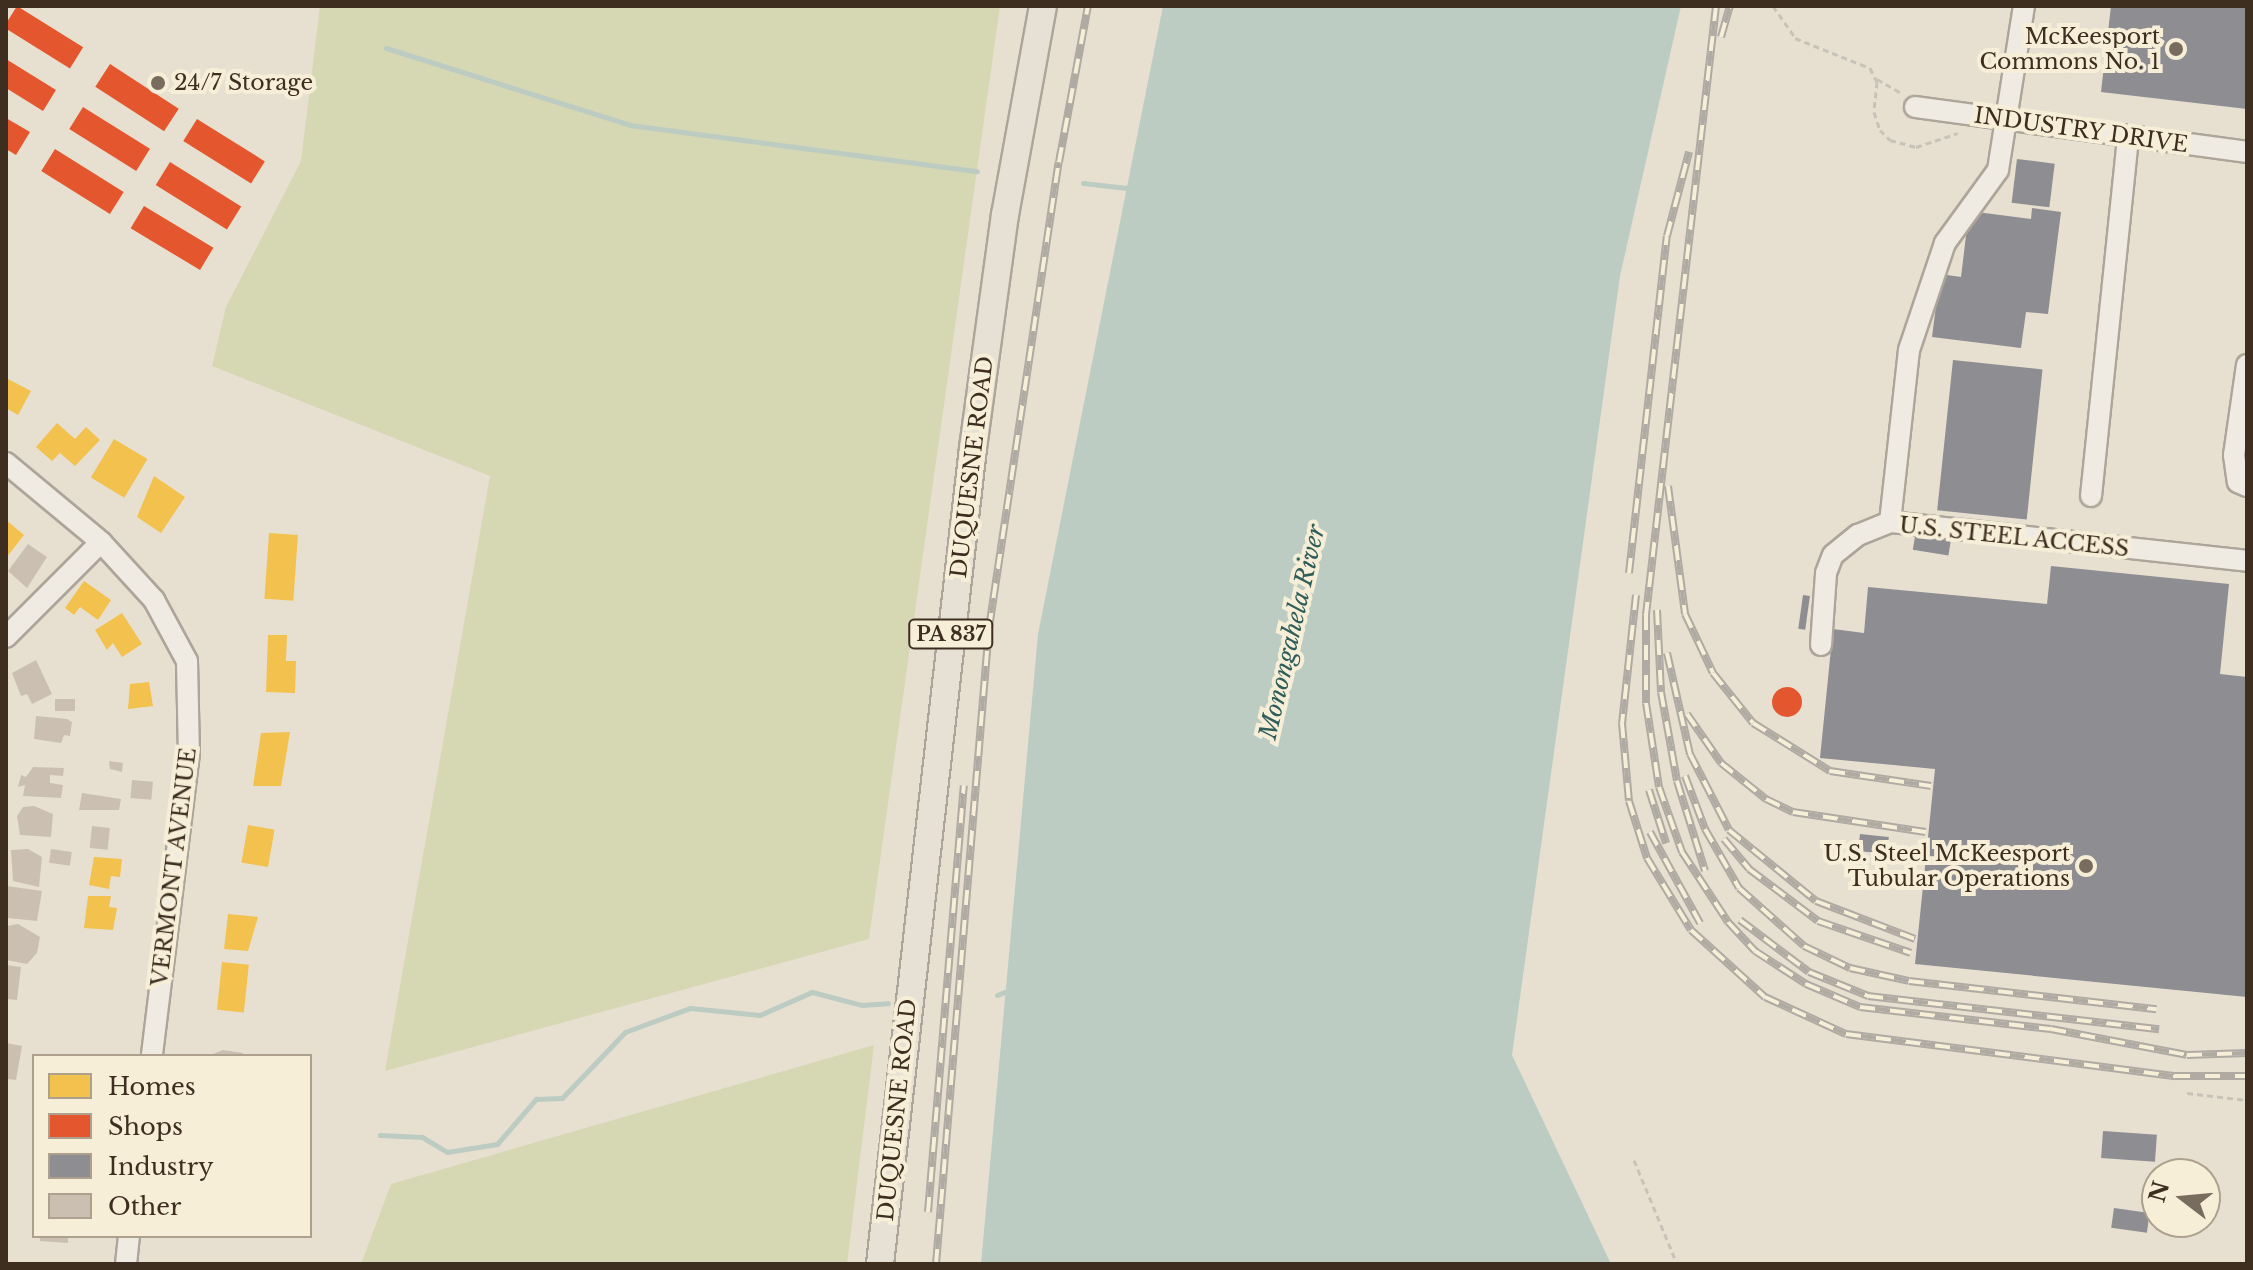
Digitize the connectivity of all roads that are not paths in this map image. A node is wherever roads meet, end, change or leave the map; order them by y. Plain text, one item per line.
1 (1043, 6) edge
2 (2024, 6) edge
3 (1915, 107) road end
4 (2009, 120) junction
5 (2128, 136) junction
6 (2247, 152) edge
7 (2247, 365) edge
8 (6, 463) edge
9 (2247, 486) edge
10 (2091, 496) dead end
11 (1890, 522) junction
12 (101, 542) junction
13 (2247, 561) edge
14 (6, 637) edge
15 (1821, 645) dead end
16 (152, 1054) edge
17 (129, 1238) edge
18 (126, 1264) edge
19 (880, 1264) edge

1 - 19 main road, DUQUESNE ROAD / PA 837
2 - 4 street
3 - 4 street, INDUSTRY DRIVE
4 - 5 street, INDUSTRY DRIVE
4 - 11 street
5 - 6 street, INDUSTRY DRIVE
5 - 10 street
7 - 9 street
8 - 12 street, VERMONT AVENUE
11 - 13 street, U.S. STEEL ACCESS
11 - 15 street, U.S. STEEL ACCESS
12 - 14 street
12 - 16 street, VERMONT AVENUE
17 - 18 street

